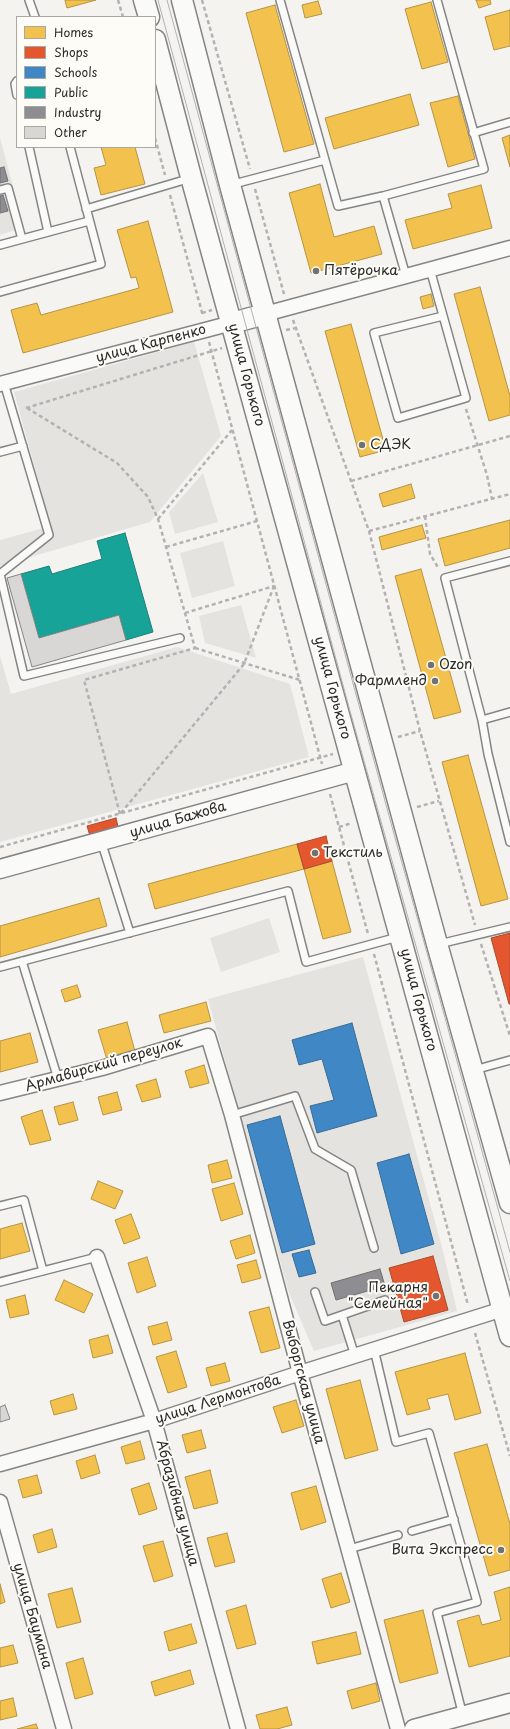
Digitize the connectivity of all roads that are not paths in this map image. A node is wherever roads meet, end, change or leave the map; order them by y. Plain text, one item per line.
1 (29, 0) edge
2 (144, 0) edge
3 (182, 0) edge
4 (280, 0) edge
5 (437, 0) edge
6 (35, 16) edge
7 (149, 16) edge
8 (156, 44) edge
9 (510, 122) edge
10 (473, 133) junction
11 (29, 148) edge
12 (70, 148) edge
13 (325, 160) junction
14 (191, 177) junction
15 (230, 185) junction
16 (0, 190) edge
17 (384, 196) junction
18 (86, 209) junction
19 (89, 221) junction
20 (48, 232) junction
21 (22, 239) junction
22 (0, 245) edge
23 (510, 248) edge
24 (430, 269) junction
25 (406, 276) junction
26 (0, 292) edge
27 (265, 314) junction
28 (443, 316) junction
29 (232, 323) junction
30 (2, 383) edge
31 (23, 446) junction
32 (0, 452) edge
33 (510, 561) edge
34 (0, 574) edge
35 (180, 638) dead end
36 (510, 712) edge
37 (482, 720) junction
38 (388, 762) junction
39 (355, 771) junction
40 (101, 841) junction
41 (510, 842) edge
42 (0, 869) edge
43 (510, 927) edge
44 (130, 933) junction
45 (400, 936) junction
46 (437, 944) junction
47 (22, 961) junction
48 (0, 967) edge
49 (208, 1036) joint
50 (510, 1060) edge
51 (473, 1070) junction
52 (58, 1079) junction
53 (0, 1093) edge
54 (232, 1115) junction
55 (510, 1203) edge
56 (0, 1206) edge
57 (374, 1248) dead end
58 (97, 1257) joint
59 (43, 1271) junction
60 (0, 1282) edge
61 (315, 1292) dead end
62 (385, 1300) dead end
63 (503, 1309) junction
64 (342, 1315) junction
65 (510, 1336) edge
66 (374, 1349) junction
67 (355, 1356) junction
68 (300, 1373) junction
69 (154, 1421) junction
70 (0, 1464) edge
71 (0, 1502) edge
72 (454, 1519) junction
73 (412, 1531) dead end
74 (398, 1535) dead end
75 (349, 1549) junction
76 (510, 1703) edge
77 (463, 1716) junction
78 (64, 1729) edge
79 (238, 1729) edge
80 (398, 1729) edge
81 (414, 1729) edge

1 - 6 lane
2 - 7 main road
3 - 15 main road
4 - 13 lane
5 - 10 lane
8 - 14 main road, улица Горького
9 - 10 lane
10 - 17 lane
11 - 20 lane
12 - 18 lane
13 - 15 lane
13 - 17 lane
14 - 18 lane
14 - 29 main road, улица Горького
15 - 27 main road
16 - 21 lane
17 - 25 lane
18 - 19 lane
19 - 20 lane
19 - 26 lane
20 - 21 lane
21 - 22 lane
23 - 24 street, улица Карпенко
24 - 25 street, улица Карпенко
24 - 28 lane
25 - 27 street, улица Карпенко
27 - 29 main road, улица Карпенко
27 - 38 main road
28 - 28 lane
29 - 30 street, улица Карпенко
29 - 39 main road, улица Горького
30 - 31 lane
31 - 32 lane
31 - 34 lane
33 - 37 lane
34 - 35 lane
36 - 37 lane
37 - 41 lane
38 - 39 main road
38 - 46 main road
39 - 40 street, улица Бажова
39 - 45 main road, улица Горького
40 - 42 street, улица Бажова
40 - 44 lane
43 - 46 lane
44 - 45 lane
44 - 47 lane
45 - 63 main road, улица Горького
46 - 51 main road
47 - 48 lane
47 - 52 lane
49 - 52 street, Армавирский переулок
49 - 54 street, Выборгская улица
50 - 51 lane
51 - 55 main road
52 - 53 street, Армавирский переулок
54 - 57 lane
54 - 68 street, Выборгская улица
56 - 59 lane
58 - 59 lane
58 - 69 street, Абразивная улица
59 - 60 lane
61 - 64 lane
62 - 64 lane
63 - 65 main road, улица Горького
63 - 66 street, улица Лермонтова
64 - 67 lane
66 - 67 street, улица Лермонтова
66 - 72 lane
67 - 68 street, улица Лермонтова
68 - 69 street, улица Лермонтова
68 - 75 street, Выборгская улица
69 - 70 street, улица Лермонтова
69 - 79 street, Абразивная улица
71 - 78 street, улица Баумана
72 - 73 lane
72 - 77 lane
74 - 75 lane
75 - 80 street, Выборгская улица
76 - 77 street
77 - 81 street

